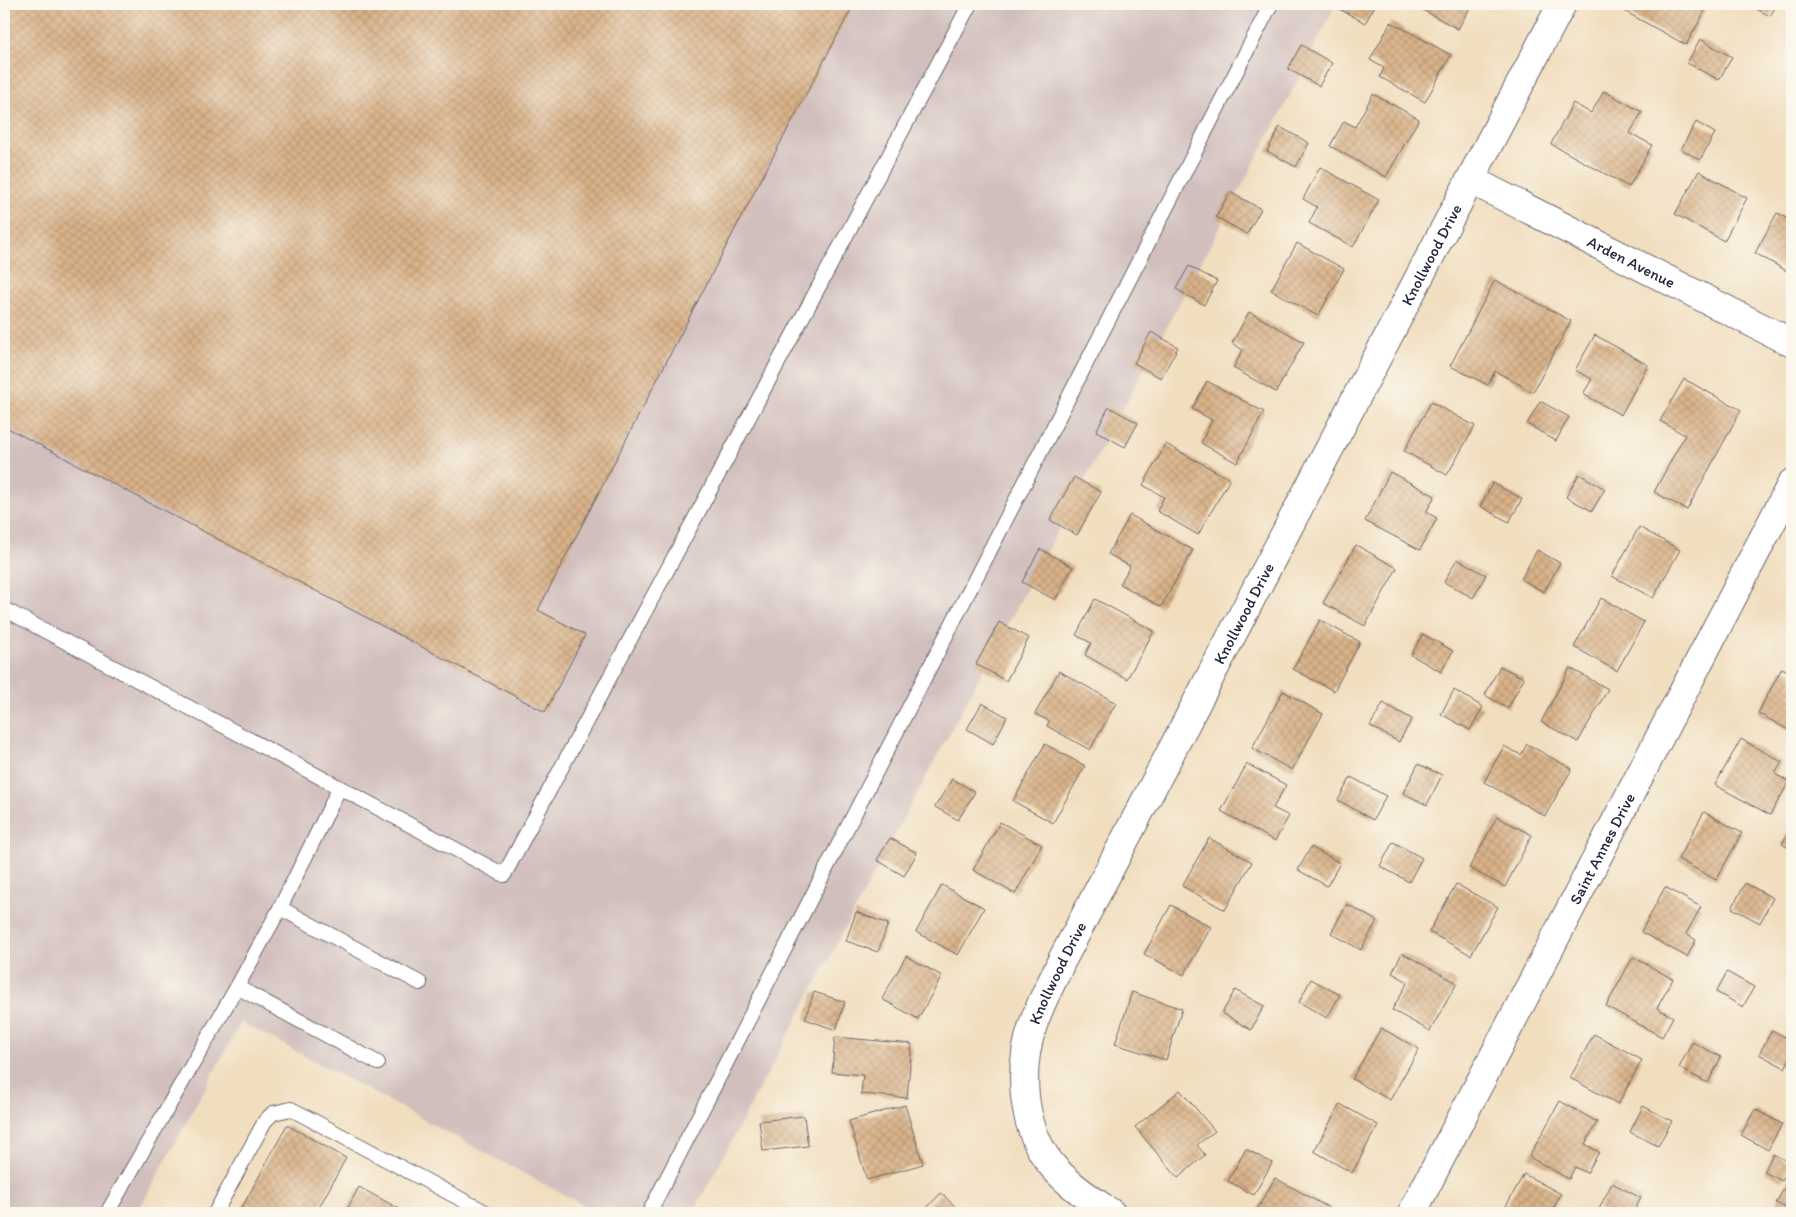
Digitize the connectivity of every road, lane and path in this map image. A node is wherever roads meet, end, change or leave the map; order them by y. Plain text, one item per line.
1 (970, 4) edge
2 (1271, 4) edge
3 (1562, 4) edge
4 (1471, 180) junction
5 (1792, 343) edge
6 (1792, 483) edge
7 (4, 609) edge
8 (339, 789) junction
9 (280, 908) junction
10 (420, 984) dead end
11 (237, 987) junction
12 (378, 1063) dead end
13 (107, 1213) edge
14 (215, 1213) edge
15 (487, 1213) edge
16 (649, 1213) edge
17 (1111, 1213) edge
18 (1412, 1213) edge

1 - 8 lane
2 - 16 lane
3 - 4 street, Knollwood Drive
4 - 5 street, Arden Avenue
4 - 17 street, Knollwood Drive
6 - 18 street, Saint Annes Drive
7 - 8 lane
8 - 9 lane
9 - 10 lane
9 - 11 lane
11 - 12 lane
11 - 13 lane
14 - 15 lane

